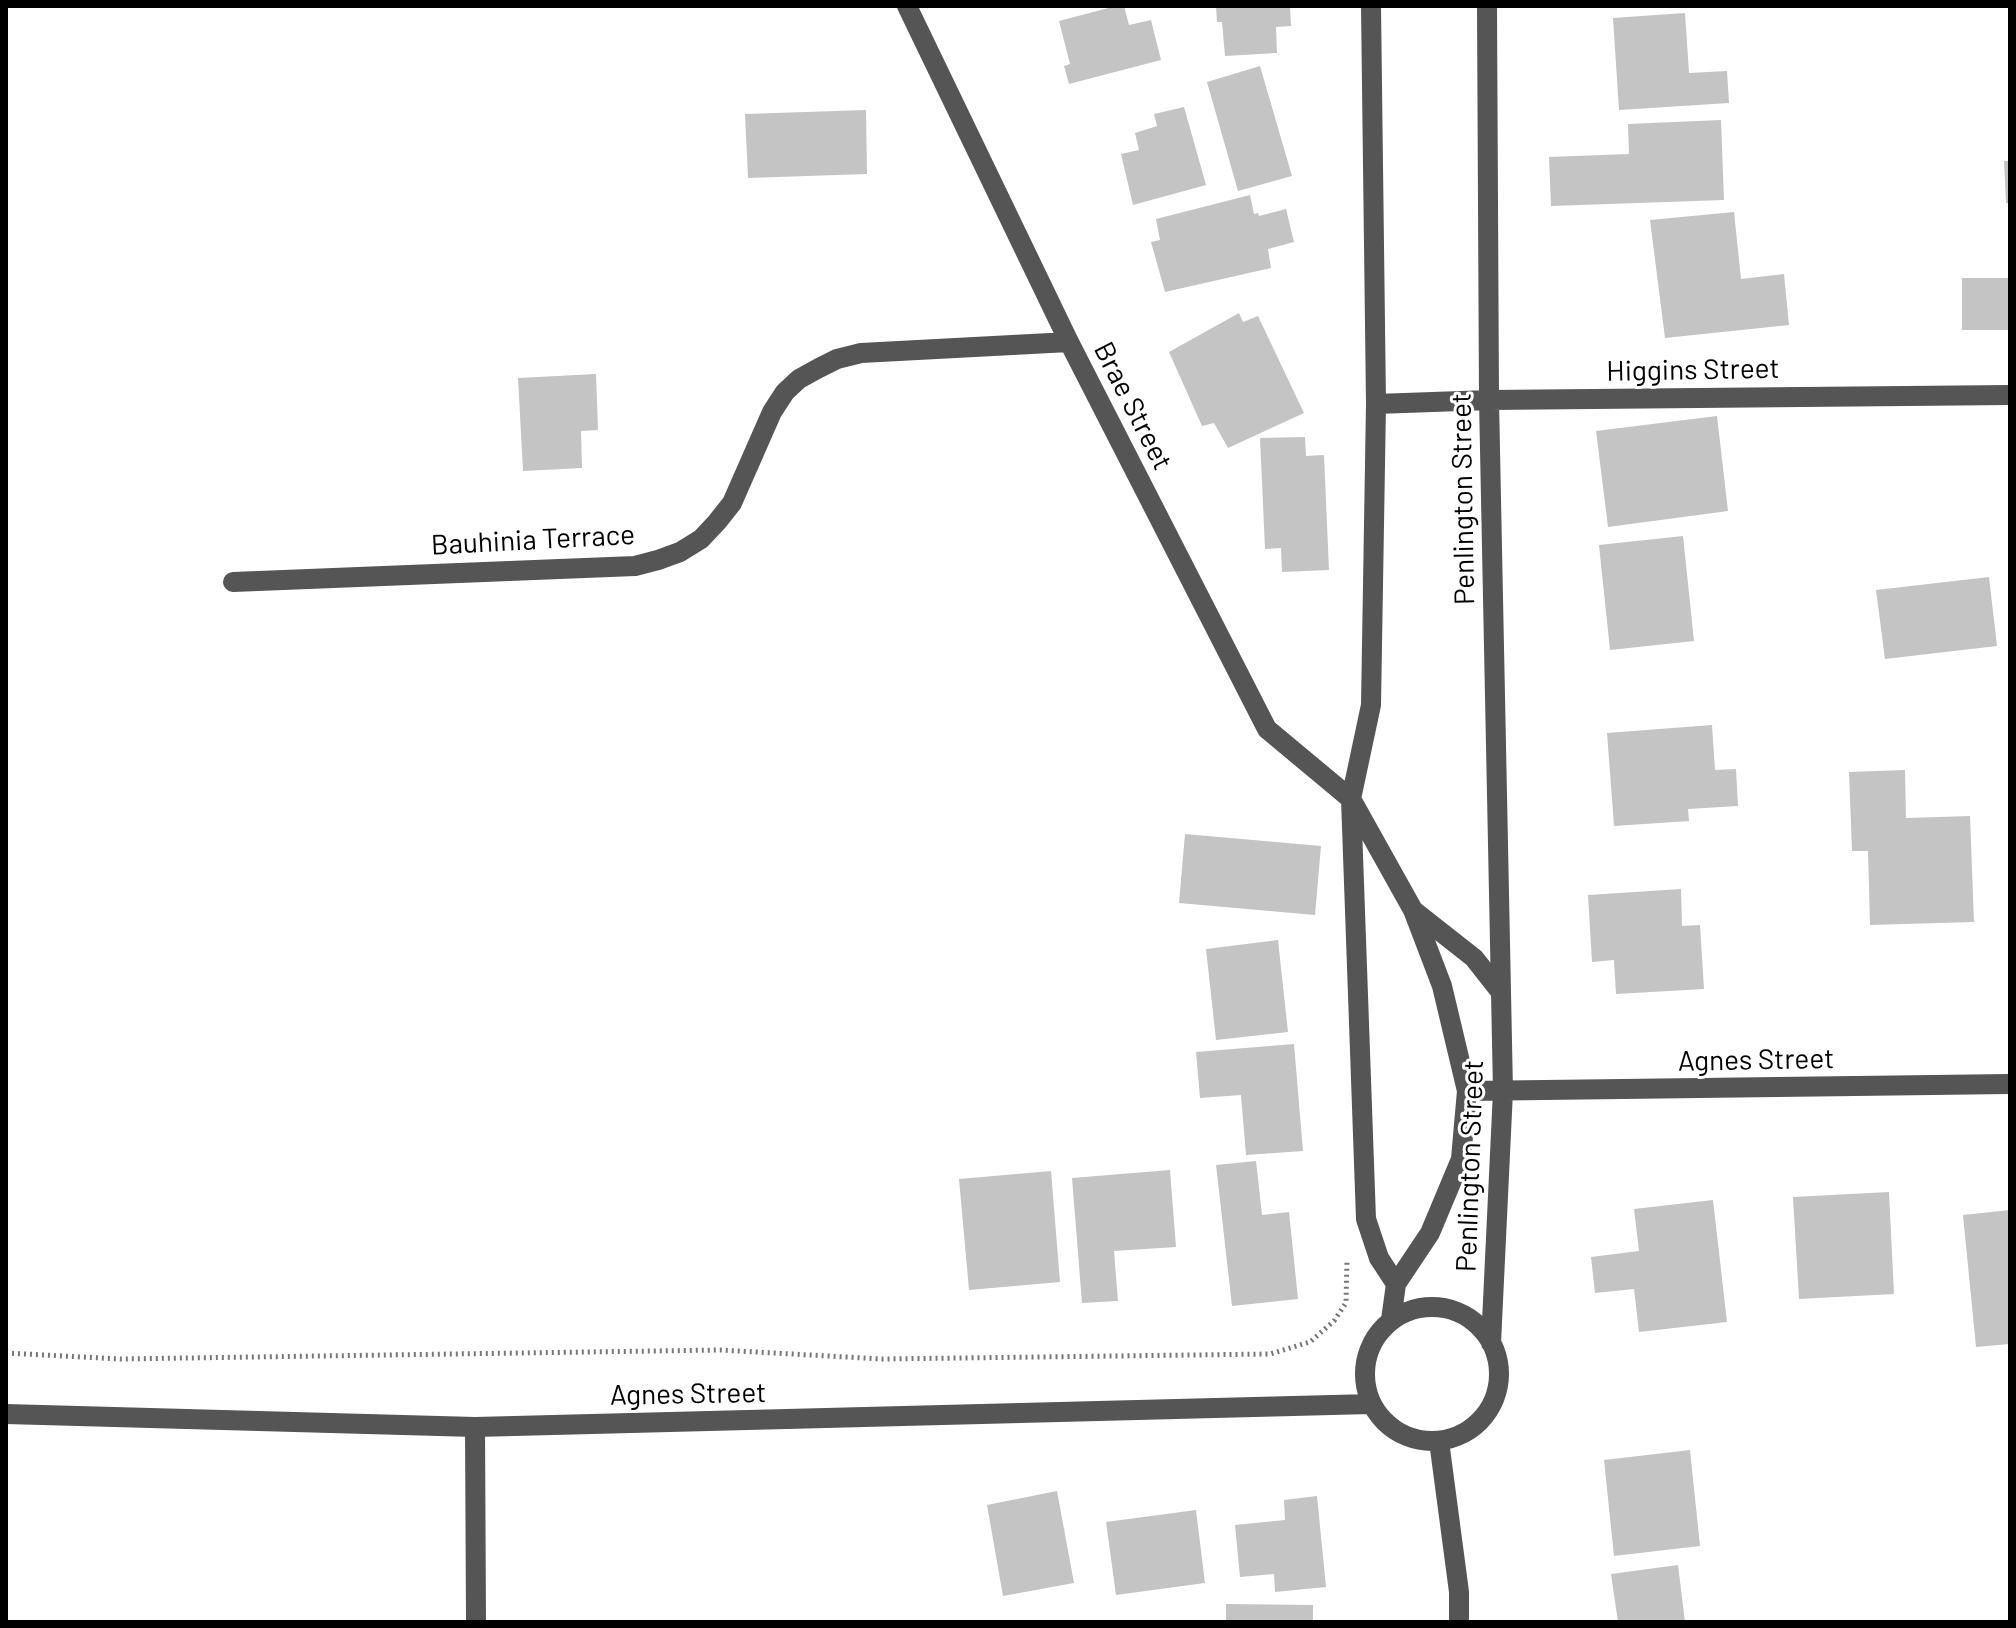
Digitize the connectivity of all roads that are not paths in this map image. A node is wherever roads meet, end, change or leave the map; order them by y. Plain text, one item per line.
1 (907, 6) edge
2 (1371, 6) edge
3 (1487, 6) edge
4 (1069, 342) junction
5 (2010, 395) edge
6 (1489, 400) junction
7 (1376, 404) junction
8 (233, 582) dead end
9 (1351, 799) junction
10 (1413, 910) junction
11 (1500, 991) junction
12 (2010, 1084) edge
13 (1467, 1091) junction
14 (1503, 1091) junction
15 (1396, 1284) junction
16 (1391, 1320) junction
17 (1491, 1343) junction
18 (1371, 1404) junction
19 (6, 1414) edge
20 (475, 1427) junction
21 (1439, 1441) junction
22 (476, 1622) edge
23 (1459, 1622) edge

1 - 4 street, Brae Street
2 - 7 street
3 - 6 street, Penlington Street
4 - 8 street, Bauhinia Terrace
4 - 9 street, Brae Street
5 - 6 street, Higgins Street
6 - 7 street, Higgins Street
6 - 11 street, Penlington Street
7 - 9 street
9 - 10 street, Penlington Street
9 - 15 street
10 - 11 street, Penlington Street
10 - 13 street, Penlington Street
11 - 14 street, Penlington Street
12 - 14 street, Agnes Street
13 - 14 street, Agnes Street
13 - 15 street, Penlington Street
14 - 17 street, Penlington Street
15 - 16 street, Penlington Street
16 - 17 street
16 - 18 street
17 - 21 street
18 - 20 street, Agnes Street
18 - 21 street
19 - 20 street, Agnes Street
20 - 22 street
21 - 23 street

